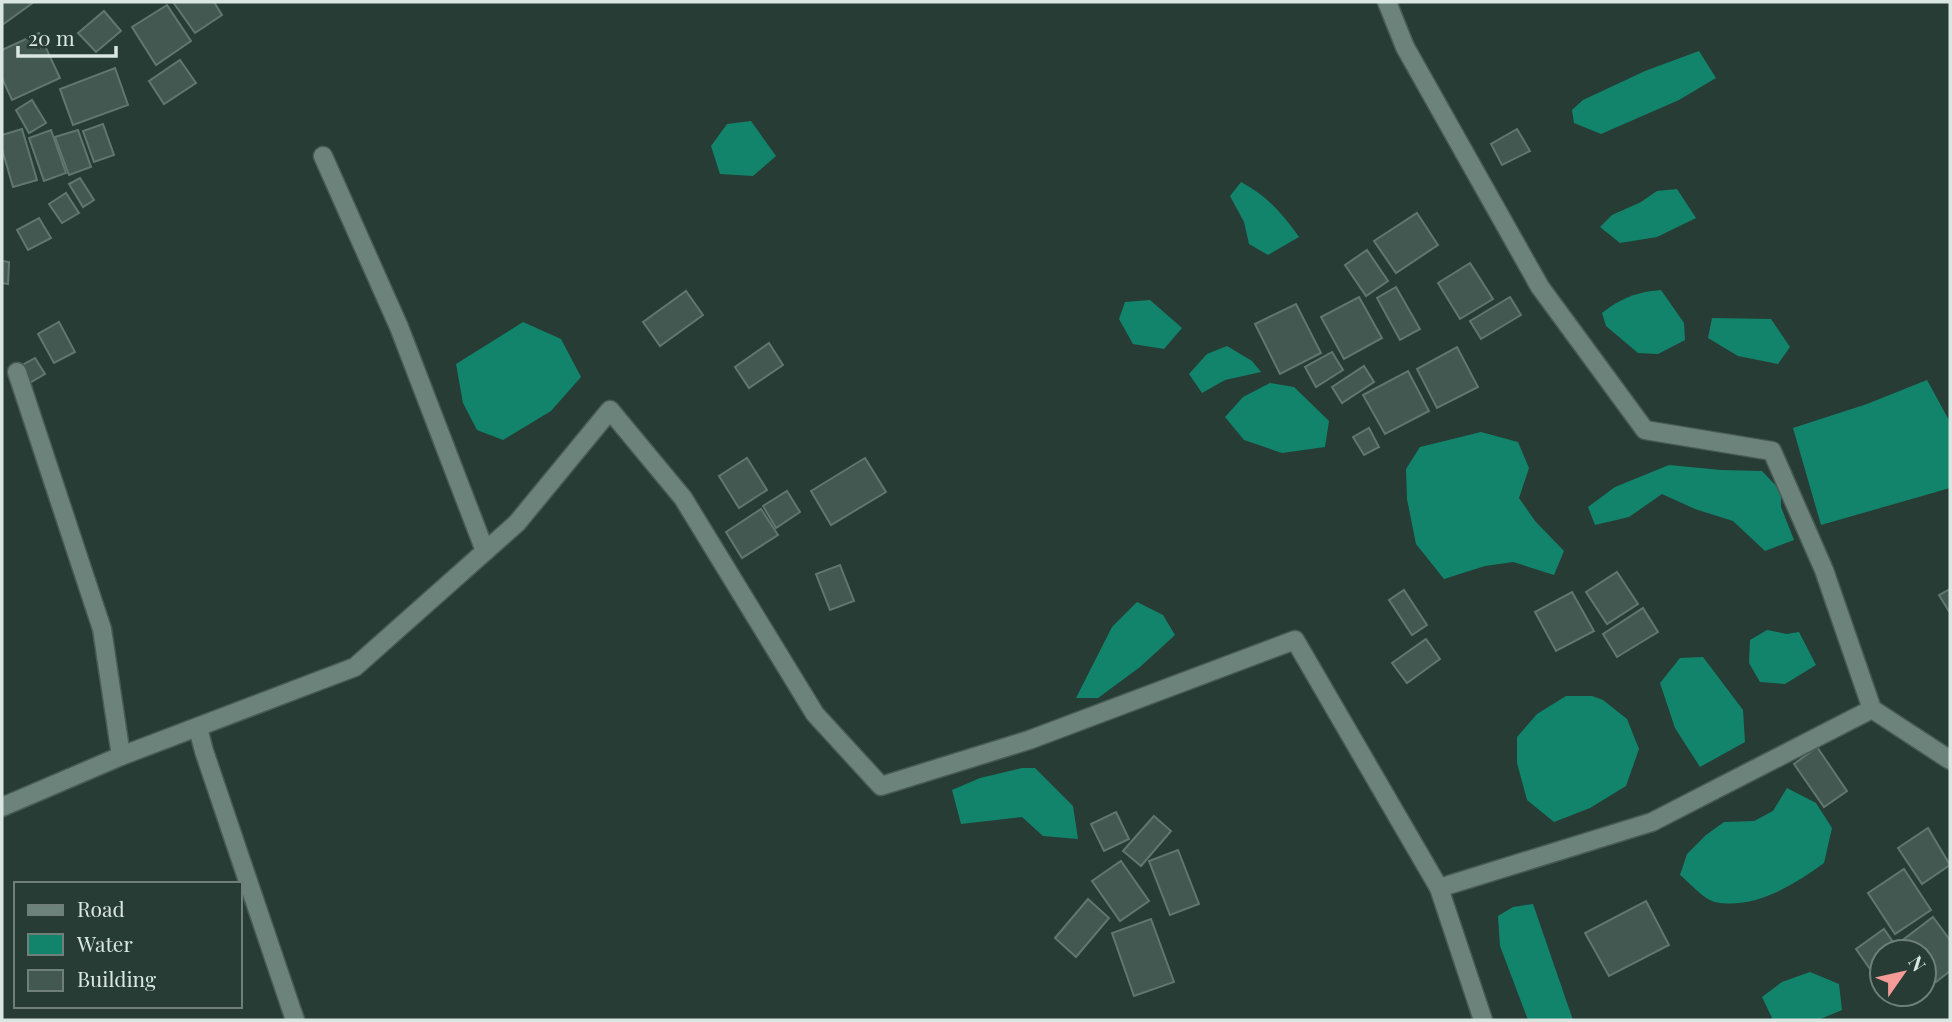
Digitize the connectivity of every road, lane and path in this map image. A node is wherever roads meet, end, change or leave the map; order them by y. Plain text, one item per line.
1 (1387, 2) edge
2 (323, 156) dead end
3 (17, 372) dead end
4 (485, 551) junction
5 (1872, 709) junction
6 (198, 728) junction
7 (121, 756) junction
8 (1950, 760) edge
9 (2, 807) edge
10 (1438, 888) junction
11 (295, 1020) edge
12 (1483, 1020) edge

1 - 5 street
2 - 4 street
3 - 7 street
4 - 6 street
4 - 10 street
5 - 8 street
5 - 10 street
6 - 7 street
6 - 11 street
7 - 9 street
10 - 12 street

